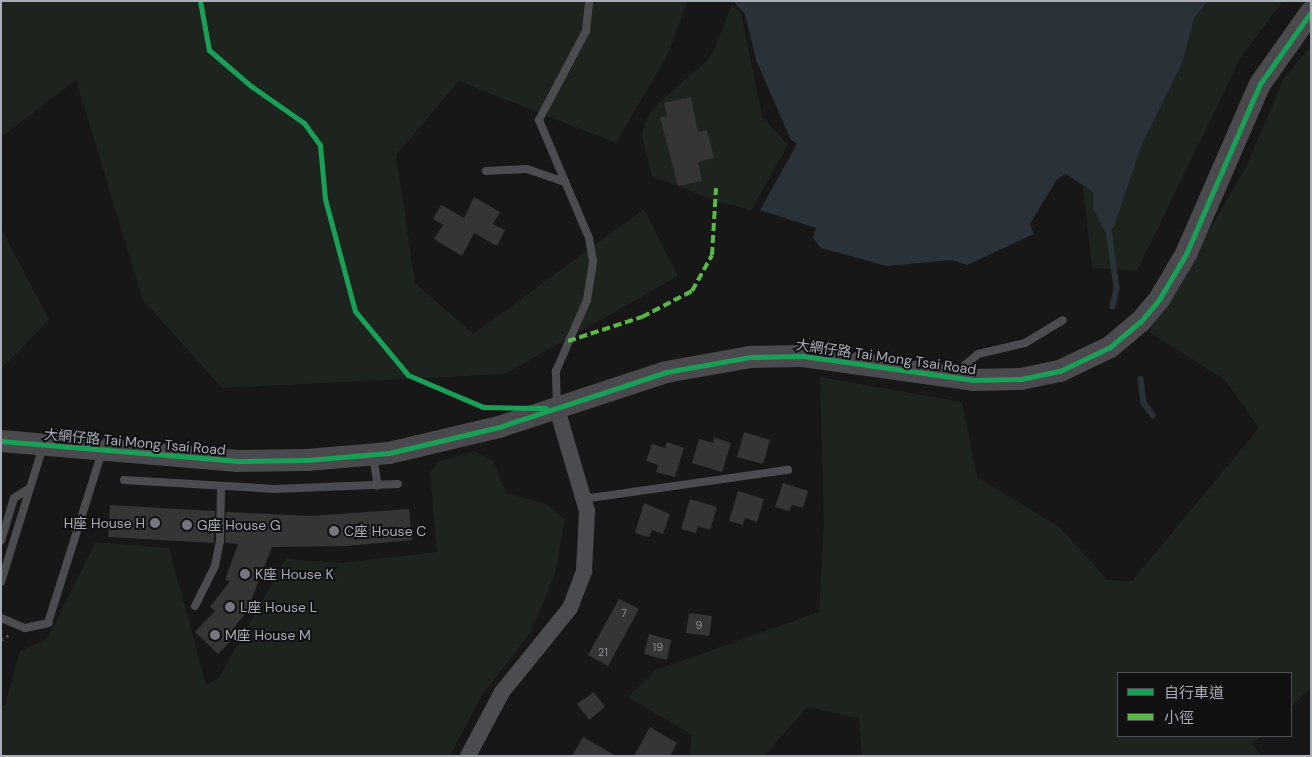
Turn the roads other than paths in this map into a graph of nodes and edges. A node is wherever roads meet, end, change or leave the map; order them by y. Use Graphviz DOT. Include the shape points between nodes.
graph roads {
  1 [pos="588,1"];
  2 [pos="1311,12"];
  3 [pos="486,171"];
  4 [pos="565,182"];
  5 [pos="1063,320"];
  6 [pos="958,379"];
  7 [pos="557,409"];
  8 [pos="1,441"];
  9 [pos="43,446"];
  10 [pos="102,452"];
  11 [pos="372,454"];
  12 [pos="788,470"];
  13 [pos="124,480"];
  14 [pos="398,484"];
  15 [pos="378,486"];
  16 [pos="30,488"];
  17 [pos="221,488"];
  18 [pos="583,499"];
  19 [pos="1,541"];
  20 [pos="1,582"];
  21 [pos="195,606"];
  22 [pos="1,618"];
  23 [pos="468,756"];
  1 -- 4 [label="lane" via="586,31 539,120"];
  2 -- 6 [label="street, 大網仔路 Tai Mong Tsai Road" via="1260,84 1186,254 1168,286 1140,321 1110,347 1060,371 1013,380"];
  3 -- 4 [label="lane" via="527,169"];
  4 -- 7 [label="lane" via="589,238 594,261 587,300 556,371"];
  5 -- 6 [label="lane" via="1019,346 978,354 964,364"];
  6 -- 7 [label="street, 大網仔路 Tai Mong Tsai Road" via="813,357 767,355 666,372"];
  7 -- 11 [label="street, 大網仔路 Tai Mong Tsai Road" via="499,427"];
  7 -- 18 [label="street"];
  8 -- 9 [label="street, 大網仔路 Tai Mong Tsai Road"];
  9 -- 10 [label="street, 大網仔路 Tai Mong Tsai Road"];
  9 -- 16 [label="lane"];
  10 -- 11 [label="street, 大網仔路 Tai Mong Tsai Road" via="238,461"];
  10 -- 22 [label="lane" via="48,623 25,628"];
  11 -- 15 [label="lane"];
  12 -- 18 [label="lane"];
  13 -- 17 [label="lane"];
  14 -- 15 [label="lane"];
  15 -- 17 [label="lane"];
  16 -- 19 [label="lane" via="14,498"];
  16 -- 20 [label="lane"];
  17 -- 21 [label="lane" via="220,541 215,566"];
  18 -- 23 [label="street" via="587,511 588,551 578,590 560,624 502,692"];
}
